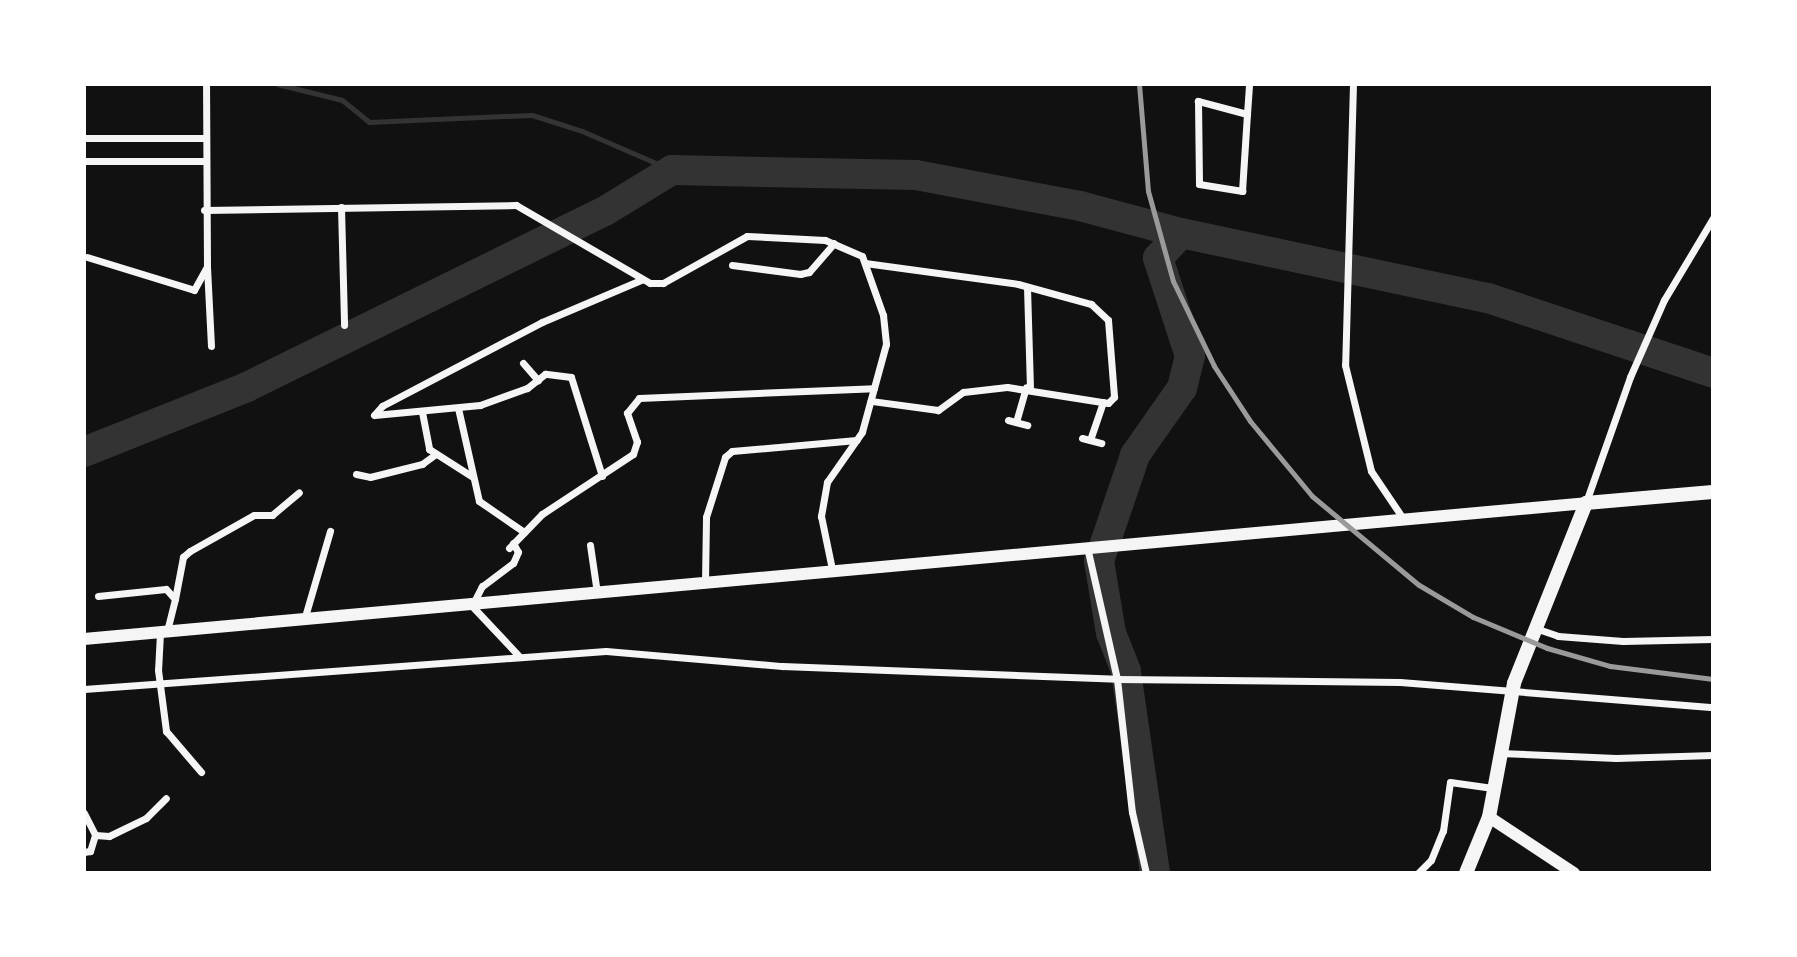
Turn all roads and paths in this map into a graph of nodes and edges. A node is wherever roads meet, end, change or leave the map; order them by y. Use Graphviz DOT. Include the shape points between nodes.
graph roads {
  1 [pos="206,84"];
  2 [pos="1249,84"];
  3 [pos="1353,84"];
  4 [pos="1247,114"];
  5 [pos="84,138"];
  6 [pos="205,138"];
  7 [pos="84,161"];
  8 [pos="205,161"];
  9 [pos="341,207"];
  10 [pos="204,210"];
  11 [pos="1713,218"];
  12 [pos="834,243"];
  13 [pos="87,257"];
  14 [pos="865,263"];
  15 [pos="732,265"];
  16 [pos="207,267"];
  17 [pos="639,279"];
  18 [pos="1027,287"];
  19 [pos="344,325"];
  20 [pos="211,346"];
  21 [pos="523,363"];
  22 [pos="538,380"];
  23 [pos="1028,387"];
  24 [pos="874,388"];
  25 [pos="870,401"];
  26 [pos="1103,402"];
  27 [pos="458,408"];
  28 [pos="422,412"];
  29 [pos="1027,425"];
  30 [pos="857,440"];
  31 [pos="1101,443"];
  32 [pos="436,454"];
  33 [pos="356,474"];
  34 [pos="602,476"];
  35 [pos="473,477"];
  36 [pos="299,492"];
  37 [pos="1713,492"];
  38 [pos="1586,503"];
  39 [pos="1404,520"];
  40 [pos="330,531"];
  41 [pos="524,532"];
  42 [pos="590,545"];
  43 [pos="1087,546"];
  44 [pos="832,569"];
  45 [pos="705,582"];
  46 [pos="597,594"];
  47 [pos="98,596"];
  48 [pos="175,599"];
  49 [pos="472,606"];
  50 [pos="304,620"];
  51 [pos="1534,628"];
  52 [pos="163,633"];
  53 [pos="84,639"];
  54 [pos="1713,639"];
  55 [pos="519,656"];
  56 [pos="1118,679"];
  57 [pos="159,684"];
  58 [pos="1514,686"];
  59 [pos="84,689"];
  60 [pos="1713,707"];
  61 [pos="1499,753"];
  62 [pos="1713,755"];
  63 [pos="201,772"];
  64 [pos="1493,788"];
  65 [pos="166,798"];
  66 [pos="84,813"];
  67 [pos="1489,817"];
  68 [pos="95,835"];
  69 [pos="84,852"];
  70 [pos="1146,873"];
  71 [pos="1418,873"];
  72 [pos="1466,873"];
  73 [pos="1574,873"];
  1 -- 6 [label="street"];
  2 -- 4 [label="street"];
  3 -- 39 [label="street" via="1345,365 1371,471"];
  4 -- 4 [label="street" via="1242,191 1199,184 1198,101"];
  5 -- 6 [label="street"];
  6 -- 8 [label="street"];
  7 -- 8 [label="street"];
  8 -- 10 [label="street"];
  9 -- 10 [label="street"];
  9 -- 17 [label="street" via="516,205"];
  9 -- 19 [label="street"];
  10 -- 16 [label="street"];
  11 -- 38 [label="street" via="1664,300 1630,377"];
  12 -- 14 [label="street" via="862,256"];
  12 -- 15 [label="street" via="809,272 800,274"];
  12 -- 17 [label="street" via="788,234 747,236 663,283"];
  13 -- 16 [label="street" via="194,290"];
  14 -- 18 [label="street"];
  14 -- 24 [label="street" via="883,315 886,344"];
  16 -- 20 [label="street"];
  17 -- 28 [label="street" via="542,322 382,406 374,415"];
  18 -- 23 [label="street"];
  18 -- 26 [label="street" via="1103,311 1108,320 1114,397"];
  21 -- 22 [label="street"];
  22 -- 27 [label="street" via="527,388"];
  22 -- 34 [label="street" via="545,374 571,377"];
  23 -- 25 [label="street" via="982,387 938,410"];
  23 -- 26 [label="street"];
  23 -- 29 [label="street" via="1012,421"];
  24 -- 25 [label="street"];
  24 -- 34 [label="street" via="639,398 628,413 637,442 633,454"];
  25 -- 30 [label="street"];
  26 -- 31 [label="street" via="1086,439"];
  27 -- 28 [label="street"];
  27 -- 35 [label="street"];
  28 -- 32 [label="street" via="429,450"];
  30 -- 44 [label="street" via="827,482 821,516"];
  30 -- 45 [label="street" via="732,451 725,457 706,517"];
  32 -- 33 [label="street" via="422,464 370,477"];
  32 -- 35 [label="street"];
  34 -- 41 [label="street" via="542,514"];
  35 -- 41 [label="street" via="479,500"];
  36 -- 48 [label="street" via="272,515 254,515 183,557"];
  37 -- 38 [label="main road"];
  38 -- 39 [label="street"];
  38 -- 51 [label="main road"];
  39 -- 43 [label="street"];
  40 -- 50 [label="street"];
  41 -- 49 [label="street" via="511,546 517,552 513,564 482,586"];
  42 -- 46 [label="street"];
  43 -- 44 [label="street"];
  43 -- 56 [label="street"];
  44 -- 45 [label="street"];
  45 -- 46 [label="street"];
  46 -- 49 [label="street"];
  47 -- 48 [label="street" via="166,589"];
  48 -- 52 [label="street"];
  49 -- 50 [label="street"];
  49 -- 55 [label="street"];
  50 -- 52 [label="street"];
  51 -- 54 [label="street" via="1558,636 1623,641"];
  51 -- 58 [label="main road"];
  52 -- 53 [label="street"];
  52 -- 57 [label="street"];
  55 -- 56 [label="street" via="606,651 782,666"];
  55 -- 57 [label="street"];
  56 -- 58 [label="street"];
  56 -- 70 [label="street" via="1132,813"];
  57 -- 59 [label="street"];
  57 -- 63 [label="street" via="166,731"];
  58 -- 60 [label="street"];
  58 -- 61 [label="main road"];
  61 -- 62 [label="street" via="1616,758"];
  61 -- 64 [label="main road"];
  64 -- 67 [label="main road"];
  64 -- 71 [label="street" via="1450,782 1443,831 1431,860"];
  65 -- 68 [label="street" via="145,818 110,836"];
  66 -- 68 [label="street"];
  67 -- 72 [label="main road"];
  67 -- 73 [label="street"];
  68 -- 69 [label="street" via="90,851"];
}
